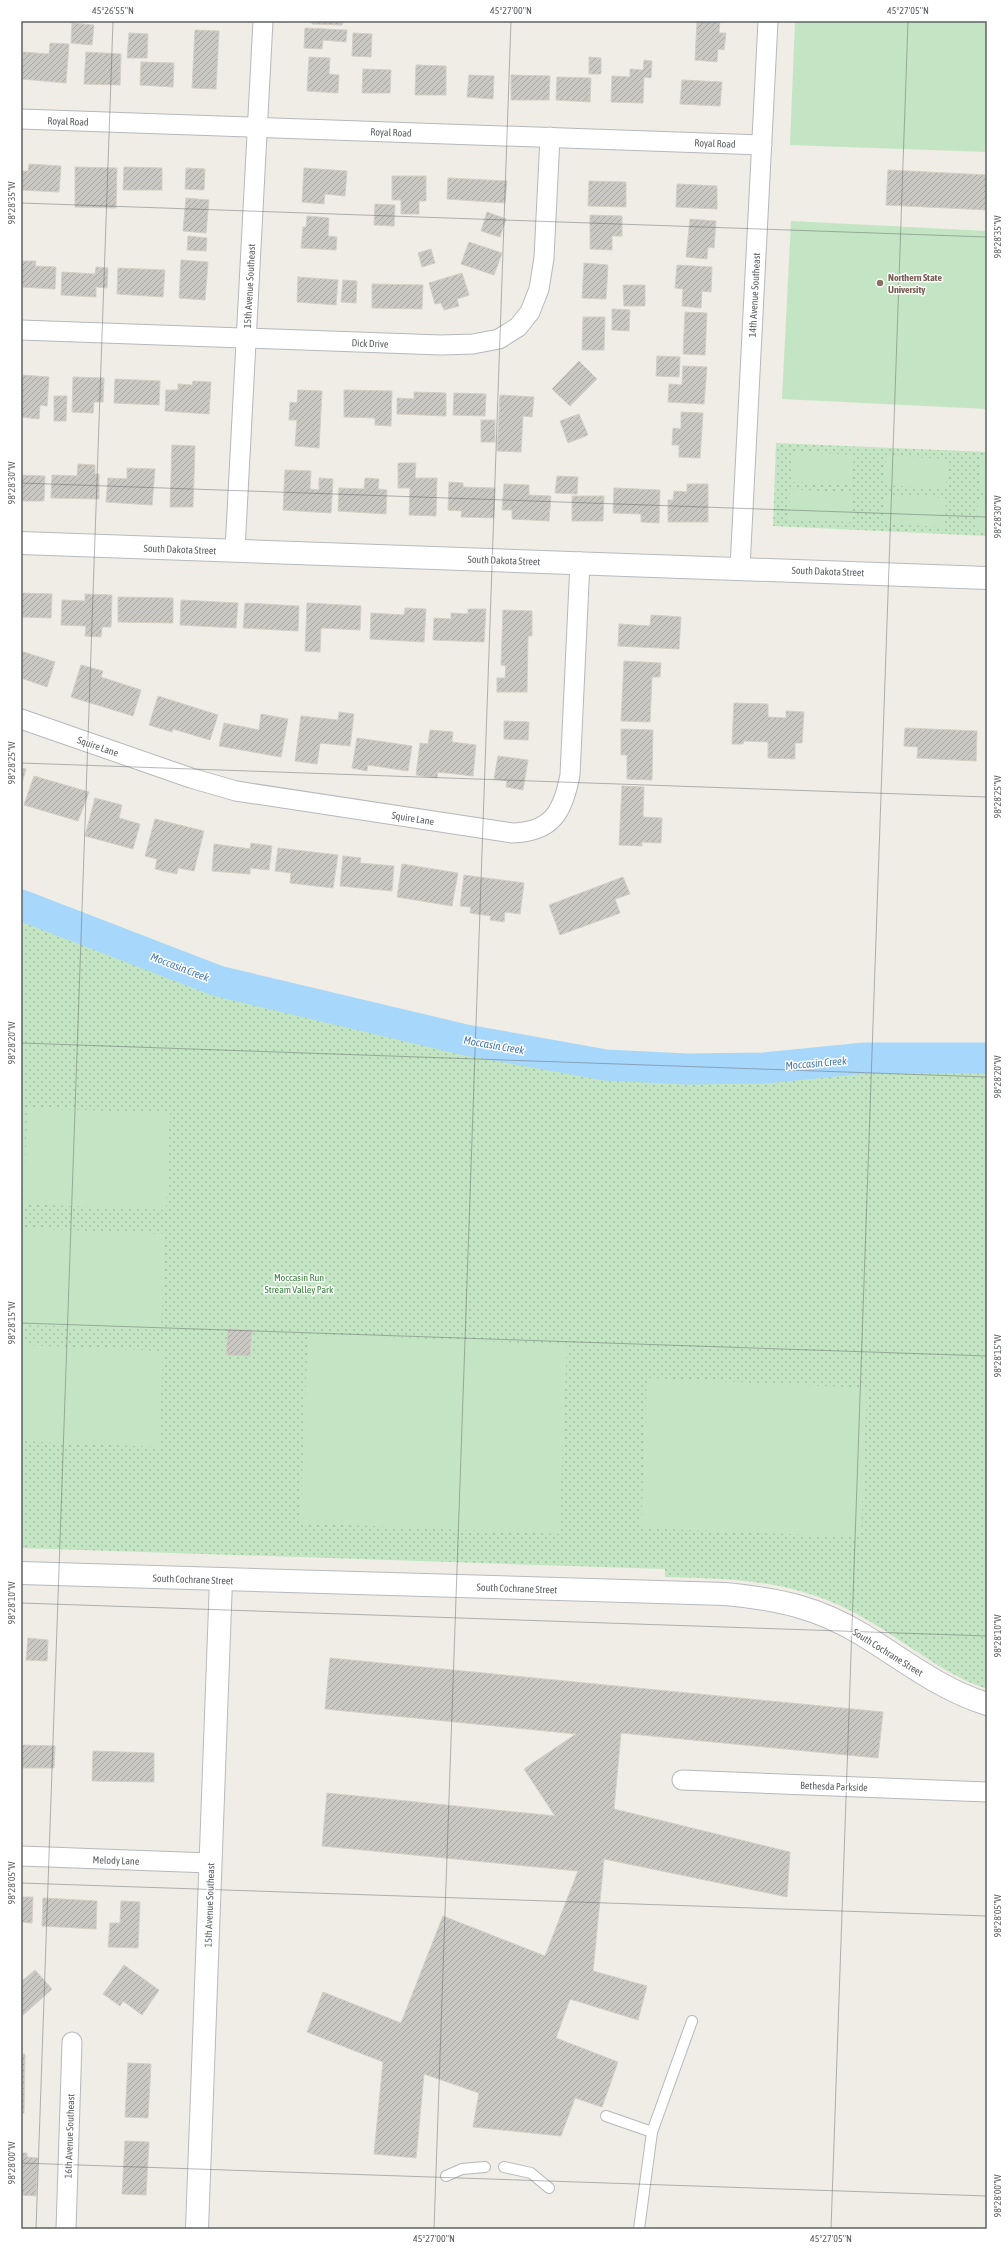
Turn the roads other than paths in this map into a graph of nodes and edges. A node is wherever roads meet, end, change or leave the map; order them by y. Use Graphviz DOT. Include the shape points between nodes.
graph roads {
  1 [pos="263,21"];
  2 [pos="768,21"];
  3 [pos="21,119"];
  4 [pos="257,127"];
  5 [pos="550,137"];
  6 [pos="762,145"];
  7 [pos="21,330"];
  8 [pos="246,338"];
  9 [pos="21,543"];
  10 [pos="235,550"];
  11 [pos="580,562"];
  12 [pos="740,568"];
  13 [pos="987,578"];
  14 [pos="21,719"];
  15 [pos="21,1573"];
  16 [pos="221,1580"];
  17 [pos="987,1704"];
  18 [pos="682,1780"];
  19 [pos="987,1792"];
  20 [pos="21,1856"];
  21 [pos="210,1863"];
  22 [pos="692,2021"];
  23 [pos="72,2042"];
  24 [pos="606,2116"];
  25 [pos="652,2132"];
  26 [pos="485,2167"];
  27 [pos="504,2167"];
  28 [pos="446,2176"];
  29 [pos="549,2188"];
  30 [pos="66,2229"];
  31 [pos="196,2229"];
  32 [pos="639,2229"];
  1 -- 4 [label="street, 15th Avenue Southeast"];
  2 -- 6 [label="street, 14th Avenue Southeast"];
  3 -- 4 [label="street, Royal Road"];
  4 -- 5 [label="street, Royal Road"];
  4 -- 8 [label="street, 15th Avenue Southeast"];
  5 -- 6 [label="street, Royal Road"];
  5 -- 8 [label="street, Dick Drive" via="544,258 539,289 530,312 518,327 499,339 473,344"];
  6 -- 12 [label="street, 14th Avenue Southeast"];
  7 -- 8 [label="street, Dick Drive"];
  8 -- 10 [label="street, 15th Avenue Southeast"];
  9 -- 10 [label="street, South Dakota Street"];
  10 -- 11 [label="street, South Dakota Street"];
  11 -- 12 [label="street, South Dakota Street"];
  11 -- 14 [label="street, Squire Lane" via="570,775 560,808 552,820 539,829 512,833 236,791"];
  12 -- 13 [label="street, South Dakota Street"];
  15 -- 16 [label="street, South Cochrane Street"];
  16 -- 17 [label="street, South Cochrane Street" via="725,1594 771,1598 808,1608 848,1628 953,1692"];
  16 -- 21 [label="street, 15th Avenue Southeast"];
  18 -- 19 [label="street, Bethesda Parkside"];
  20 -- 21 [label="street, Melody Lane"];
  21 -- 31 [label="street, 15th Avenue Southeast"];
  22 -- 25 [label="lane"];
  23 -- 30 [label="street, 16th Avenue Southeast"];
  24 -- 25 [label="lane"];
  25 -- 32 [label="lane"];
  26 -- 28 [label="lane" via="462,2169"];
  27 -- 29 [label="lane" via="531,2173"];
}
